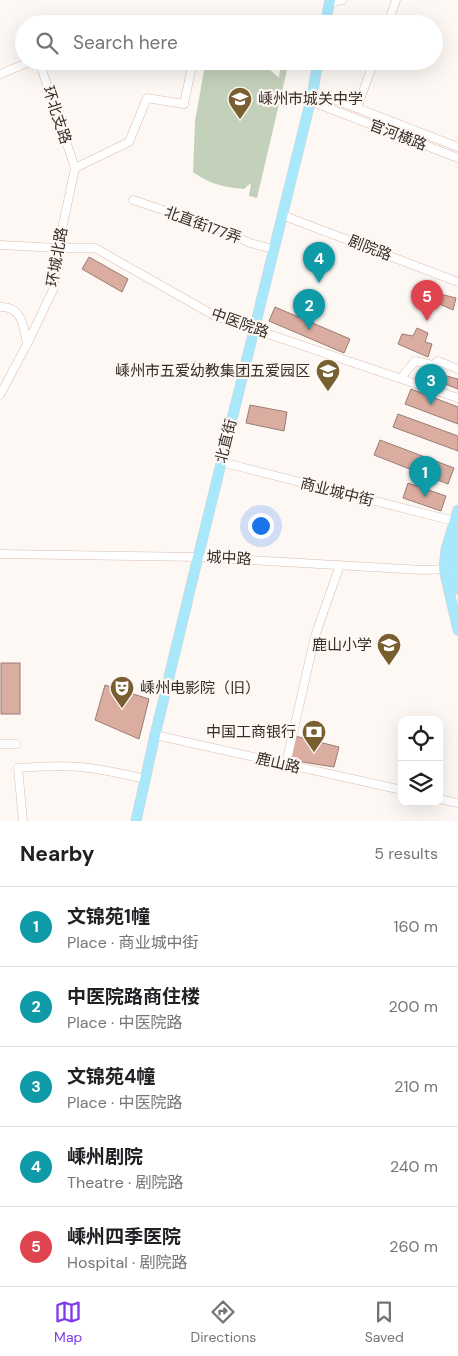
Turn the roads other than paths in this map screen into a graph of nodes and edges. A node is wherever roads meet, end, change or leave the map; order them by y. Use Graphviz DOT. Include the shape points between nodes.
graph roads {
  1 [pos="342,0"];
  2 [pos="396,0"];
  3 [pos="330,2"];
  4 [pos="327,15"];
  5 [pos="391,15"];
  6 [pos="15,68"];
  7 [pos="42,70"];
  8 [pos="191,70"];
  9 [pos="316,70"];
  10 [pos="371,70"];
  11 [pos="0,74"];
  12 [pos="312,96"];
  13 [pos="357,108"];
  14 [pos="458,147"];
  15 [pos="458,158"];
  16 [pos="75,168"];
  17 [pos="133,200"];
  18 [pos="282,215"];
  19 [pos="0,245"];
  20 [pos="58,248"];
  21 [pos="273,250"];
  22 [pos="458,282"];
  23 [pos="0,307"];
  24 [pos="253,329"];
  25 [pos="27,344"];
  26 [pos="458,369"];
  27 [pos="400,378"];
  28 [pos="0,395"];
  29 [pos="458,398"];
  30 [pos="221,462"];
  31 [pos="458,510"];
  32 [pos="454,522"];
  33 [pos="458,532"];
  34 [pos="0,554"];
  35 [pos="198,557"];
  36 [pos="340,565"];
  37 [pos="452,568"];
  38 [pos="458,589"];
  39 [pos="458,630"];
  40 [pos="155,736"];
  41 [pos="0,744"];
  42 [pos="16,744"];
  43 [pos="286,764"];
  44 [pos="145,779"];
  45 [pos="398,789"];
  46 [pos="443,800"];
  47 [pos="458,803"];
  48 [pos="23,821"];
  49 [pos="136,821"];
  1 -- 3 [label="street"];
  2 -- 5 [label="street"];
  3 -- 4 [label="main road"];
  6 -- 11 [label="street"];
  7 -- 16 [label="street, 环北支路"];
  8 -- 16 [label="street" via="184,104 147,98 129,142"];
  9 -- 12 [label="main road, 北直街"];
  10 -- 13 [label="street"];
  12 -- 13 [label="street, 官河横路"];
  12 -- 15 [label="street, 官河横路"];
  12 -- 18 [label="main road, 北直街"];
  13 -- 14 [label="street, 官河横路"];
  16 -- 20 [label="street, 环城北路"];
  17 -- 21 [label="street, 北直街177弄"];
  18 -- 21 [label="main road, 北直街"];
  18 -- 22 [label="street, 剧院路"];
  19 -- 20 [label="street, 中医院路"];
  20 -- 24 [label="street, 中医院路" via="95,248 215,316"];
  20 -- 25 [label="street, 环城北路" via="53,290"];
  21 -- 24 [label="main road, 北直街"];
  23 -- 25 [label="street" via="17,312 24,324"];
  24 -- 27 [label="street, 中医院路"];
  24 -- 30 [label="main road, 北直街"];
  25 -- 28 [label="street, 环城北路"];
  26 -- 27 [label="street" via="438,361 433,365 415,361"];
  27 -- 29 [label="street, 中医院路"];
  30 -- 32 [label="street, 商业城中街"];
  30 -- 35 [label="main road, 北直街"];
  31 -- 32 [label="main road"];
  32 -- 37 [label="main road" via="446,549"];
  33 -- 37 [label="main road"];
  34 -- 35 [label="street, 城中路"];
  35 -- 36 [label="street, 城中路"];
  35 -- 40 [label="main road, 北直街"];
  36 -- 37 [label="street, 城中路" via="422,570"];
  36 -- 43 [label="street" via="315,636"];
  37 -- 38 [label="main road"];
  37 -- 39 [label="main road"];
  40 -- 43 [label="street, 鹿山路"];
  40 -- 44 [label="main road, 北直街"];
  41 -- 42 [label="street"];
  43 -- 45 [label="street, 鹿山路"];
  44 -- 48 [label="street" via="79,767 18,768"];
  44 -- 49 [label="main road, 北直街"];
  46 -- 47 [label="street"];
}
